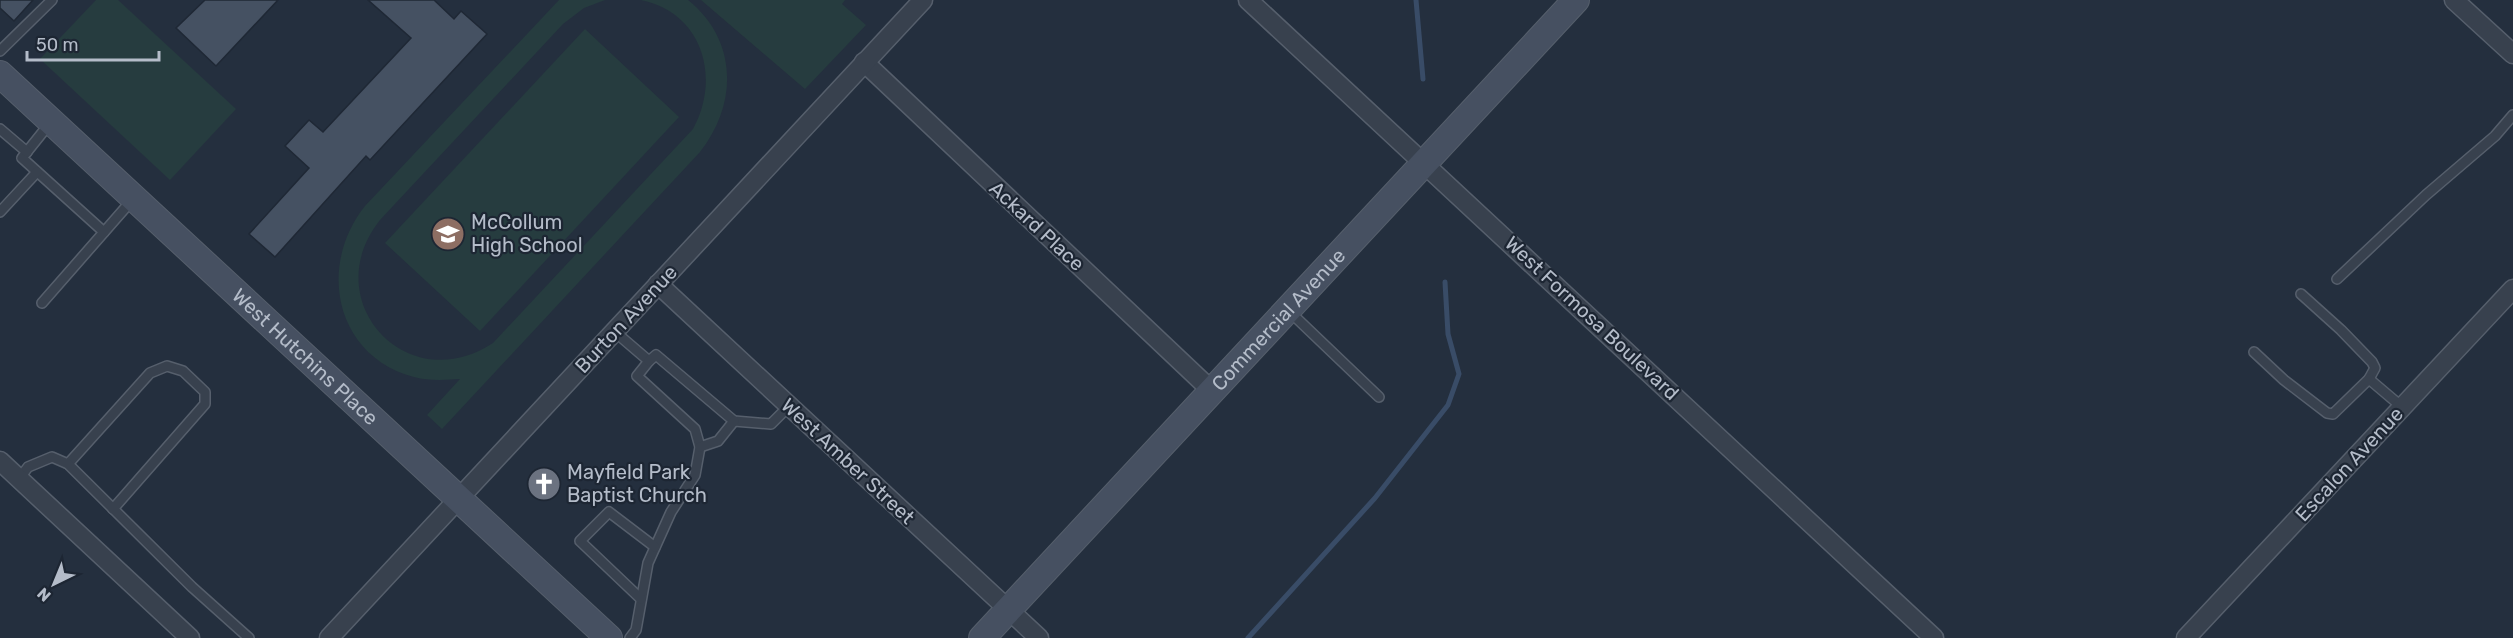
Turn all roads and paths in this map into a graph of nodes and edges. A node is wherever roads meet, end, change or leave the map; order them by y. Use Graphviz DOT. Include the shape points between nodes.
graph roads {
  1 [pos="52,0"];
  2 [pos="923,0"];
  3 [pos="1248,0"];
  4 [pos="1576,0"];
  5 [pos="2454,0"];
  6 [pos="0,51"];
  7 [pos="2513,54"];
  8 [pos="864,62"];
  9 [pos="0,74"];
  10 [pos="2513,115"];
  11 [pos="52,121"];
  12 [pos="0,129"];
  13 [pos="27,152"];
  14 [pos="1426,164"];
  15 [pos="37,172"];
  16 [pos="134,198"];
  17 [pos="0,212"];
  18 [pos="104,232"];
  19 [pos="2337,279"];
  20 [pos="658,284"];
  21 [pos="2513,289"];
  22 [pos="2301,294"];
  23 [pos="42,303"];
  24 [pos="1287,310"];
  25 [pos="614,331"];
  26 [pos="2254,352"];
  27 [pos="649,360"];
  28 [pos="2369,379"];
  29 [pos="1211,390"];
  30 [pos="1379,397"];
  31 [pos="789,406"];
  32 [pos="2402,407"];
  33 [pos="734,421"];
  34 [pos="700,447"];
  35 [pos="0,461"];
  36 [pos="68,464"];
  37 [pos="19,479"];
  38 [pos="459,498"];
  39 [pos="113,509"];
  40 [pos="655,547"];
  41 [pos="641,599"];
  42 [pos="1008,609"];
  43 [pos="1927,636"];
  44 [pos="190,638"];
  45 [pos="249,638"];
  46 [pos="329,638"];
  47 [pos="609,638"];
  48 [pos="630,638"];
  49 [pos="982,638"];
  50 [pos="1039,638"];
  51 [pos="2186,638"];
  1 -- 6 [label="lane"];
  2 -- 8 [label="street, Burton Avenue"];
  3 -- 14 [label="street, West Formosa Boulevard"];
  4 -- 14 [label="street, Commercial Avenue"];
  5 -- 7 [label="street"];
  8 -- 20 [label="street, Burton Avenue"];
  8 -- 29 [label="street, Ackard Place"];
  9 -- 11 [label="street, West Hutchins Place"];
  10 -- 19 [label="lane" via="2495,136"];
  11 -- 13 [label="lane"];
  11 -- 16 [label="street, West Hutchins Place"];
  12 -- 13 [label="lane"];
  13 -- 15 [label="lane" via="21,158"];
  14 -- 24 [label="street, Commercial Avenue"];
  14 -- 43 [label="street, West Formosa Boulevard"];
  15 -- 17 [label="lane"];
  15 -- 18 [label="lane"];
  16 -- 18 [label="lane"];
  16 -- 38 [label="street, West Hutchins Place"];
  18 -- 23 [label="lane"];
  20 -- 25 [label="street, Burton Avenue"];
  20 -- 31 [label="street, West Amber Street"];
  21 -- 32 [label="street, Escalon Avenue"];
  22 -- 28 [label="lane" via="2372,362 2375,368"];
  24 -- 29 [label="street, Commercial Avenue"];
  24 -- 30 [label="lane"];
  25 -- 27 [label="lane"];
  25 -- 38 [label="street, Burton Avenue"];
  26 -- 28 [label="lane" via="2327,413 2334,414"];
  27 -- 33 [label="lane" via="656,355"];
  27 -- 34 [label="lane" via="637,376 695,429"];
  28 -- 32 [label="lane"];
  29 -- 42 [label="street, Commercial Avenue"];
  31 -- 33 [label="lane" via="771,424"];
  31 -- 42 [label="street, West Amber Street"];
  32 -- 51 [label="street, Escalon Avenue"];
  33 -- 34 [label="lane" via="718,441"];
  34 -- 40 [label="lane" via="695,475 671,512"];
  35 -- 37 [label="street"];
  36 -- 37 [label="lane" via="51,457 28,467"];
  36 -- 39 [label="lane"];
  36 -- 39 [label="lane" via="150,373 167,366 183,371 205,392 205,405"];
  37 -- 44 [label="street"];
  38 -- 46 [label="street, Burton Avenue"];
  38 -- 47 [label="street, West Hutchins Place"];
  39 -- 45 [label="lane"];
  40 -- 41 [label="lane"];
  40 -- 41 [label="lane" via="609,512 580,541"];
  41 -- 48 [label="lane" via="636,630"];
  42 -- 49 [label="street, Commercial Avenue"];
  42 -- 50 [label="street, West Amber Street"];
}
